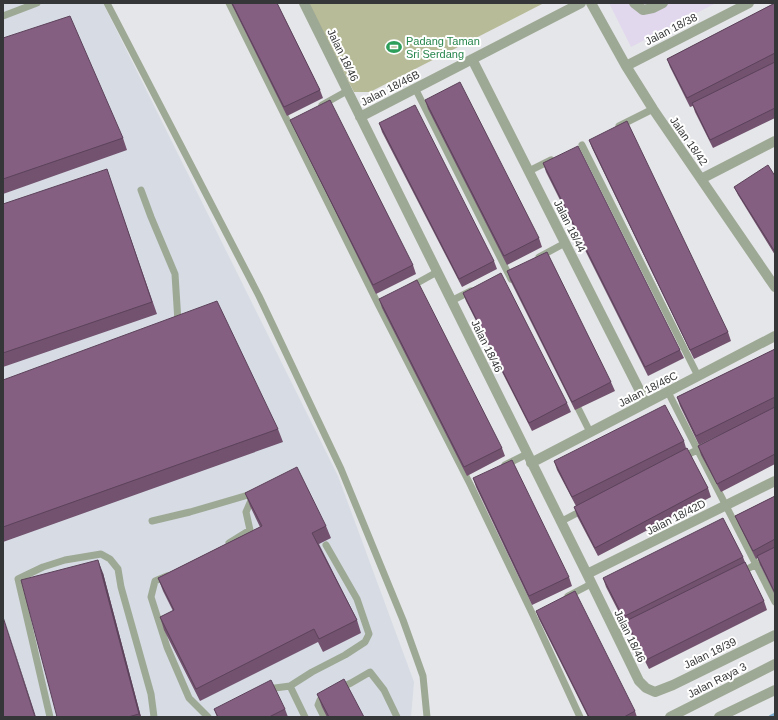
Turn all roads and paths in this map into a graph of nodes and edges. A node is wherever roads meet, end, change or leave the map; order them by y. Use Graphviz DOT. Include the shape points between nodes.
graph roads {
  1 [pos="37,3"];
  2 [pos="106,3"];
  3 [pos="229,3"];
  4 [pos="304,3"];
  5 [pos="581,3"];
  6 [pos="591,3"];
  7 [pos="634,3"];
  8 [pos="663,3"];
  9 [pos="749,3"];
  10 [pos="3,16"];
  11 [pos="472,59"];
  12 [pos="626,66"];
  13 [pos="415,88"];
  14 [pos="348,91"];
  15 [pos="315,109"];
  16 [pos="653,109"];
  17 [pos="360,116"];
  18 [pos="610,130"];
  19 [pos="589,141"];
  20 [pos="775,141"];
  21 [pos="555,158"];
  22 [pos="529,171"];
  23 [pos="702,179"];
  24 [pos="141,190"];
  25 [pos="565,243"];
  26 [pos="533,259"];
  27 [pos="511,271"];
  28 [pos="437,272"];
  29 [pos="500,276"];
  30 [pos="514,286"];
  31 [pos="479,287"];
  32 [pos="775,287"];
  33 [pos="404,290"];
  34 [pos="451,301"];
  35 [pos="170,325"];
  36 [pos="775,336"];
  37 [pos="698,376"];
  38 [pos="569,390"];
  39 [pos="668,392"];
  40 [pos="646,403"];
  41 [pos="590,432"];
  42 [pos="711,442"];
  43 [pos="697,450"];
  44 [pos="529,458"];
  45 [pos="677,460"];
  46 [pos="501,467"];
  47 [pos="775,481"];
  48 [pos="726,505"];
  49 [pos="588,507"];
  50 [pos="152,521"];
  51 [pos="560,522"];
  52 [pos="326,544"];
  53 [pos="223,547"];
  54 [pos="775,554"];
  55 [pos="756,565"];
  56 [pos="176,572"];
  57 [pos="587,574"];
  58 [pos="735,575"];
  59 [pos="591,584"];
  60 [pos="559,601"];
  61 [pos="775,602"];
  62 [pos="644,620"];
  63 [pos="616,634"];
  64 [pos="775,635"];
  65 [pos="775,664"];
  66 [pos="290,686"];
  67 [pos="775,690"];
  68 [pos="655,692"];
  69 [pos="261,694"];
  70 [pos="212,716"];
  71 [pos="50,717"];
  72 [pos="154,717"];
  73 [pos="305,717"];
  74 [pos="324,717"];
  75 [pos="397,717"];
  76 [pos="427,717"];
  77 [pos="580,717"];
  78 [pos="670,717"];
  79 [pos="719,717"];
  1 -- 10 [label="lane"];
  2 -- 76 [label="lane" via="259,296 341,469 403,620 423,676"];
  3 -- 77 [label="lane" via="292,122 473,482 536,613"];
  4 -- 14 [label="street, Jalan 18/46"];
  5 -- 11 [label="street, Jalan 18/46B"];
  6 -- 12 [label="street, Jalan 18/42"];
  7 -- 8 [label="street" via="643,10"];
  9 -- 12 [label="street, Jalan 18/38"];
  11 -- 13 [label="street, Jalan 18/46B"];
  11 -- 22 [label="street, Jalan 18/44"];
  12 -- 16 [label="street, Jalan 18/42"];
  13 -- 17 [label="street, Jalan 18/46B"];
  13 -- 27 [label="lane"];
  14 -- 15 [label="lane"];
  14 -- 17 [label="street, Jalan 18/46"];
  16 -- 18 [label="lane"];
  16 -- 23 [label="street, Jalan 18/42"];
  17 -- 28 [label="street, Jalan 18/46"];
  19 -- 37 [label="lane" via="578,146"];
  20 -- 23 [label="street"];
  21 -- 22 [label="lane"];
  22 -- 25 [label="street, Jalan 18/44"];
  23 -- 32 [label="street, Jalan 18/42"];
  24 -- 35 [label="lane" via="175,274 178,322"];
  25 -- 26 [label="lane"];
  25 -- 40 [label="street, Jalan 18/44"];
  27 -- 29 [label="lane"];
  27 -- 30 [label="lane"];
  28 -- 33 [label="lane"];
  28 -- 34 [label="street, Jalan 18/46"];
  31 -- 34 [label="lane"];
  34 -- 44 [label="street, Jalan 18/46"];
  36 -- 37 [label="street, Jalan 18/46C"];
  37 -- 39 [label="street, Jalan 18/46C"];
  38 -- 41 [label="lane"];
  39 -- 40 [label="street, Jalan 18/46C"];
  39 -- 43 [label="lane"];
  40 -- 41 [label="street, Jalan 18/46C"];
  41 -- 44 [label="street, Jalan 18/46C"];
  42 -- 43 [label="lane"];
  43 -- 45 [label="lane"];
  43 -- 48 [label="lane"];
  44 -- 46 [label="lane"];
  44 -- 51 [label="street, Jalan 18/46"];
  47 -- 48 [label="street, Jalan 18/42D"];
  48 -- 55 [label="lane"];
  48 -- 57 [label="street, Jalan 18/42D"];
  49 -- 51 [label="lane"];
  50 -- 53 [label="lane" via="258,491 246,512 250,530"];
  51 -- 57 [label="street, Jalan 18/46"];
  52 -- 66 [label="lane" via="357,598 369,634 365,642"];
  54 -- 55 [label="lane"];
  55 -- 58 [label="lane"];
  55 -- 61 [label="lane"];
  56 -- 70 [label="lane" via="156,581 151,597 167,647 189,698"];
  57 -- 59 [label="street, Jalan 18/46"];
  59 -- 60 [label="lane"];
  59 -- 63 [label="street, Jalan 18/46"];
  62 -- 63 [label="lane"];
  63 -- 68 [label="street, Jalan 18/46" via="639,681"];
  64 -- 68 [label="street, Jalan 18/39"];
  65 -- 78 [label="street, Jalan Raya 3"];
  66 -- 69 [label="lane" via="275,688"];
  66 -- 73 [label="lane"];
  67 -- 79 [label="street"];
  71 -- 72 [label="lane" via="18,579 65,560 101,554 110,559 118,569"];
  74 -- 75 [label="lane" via="318,705 320,700 330,692 370,672 384,690"];
}
